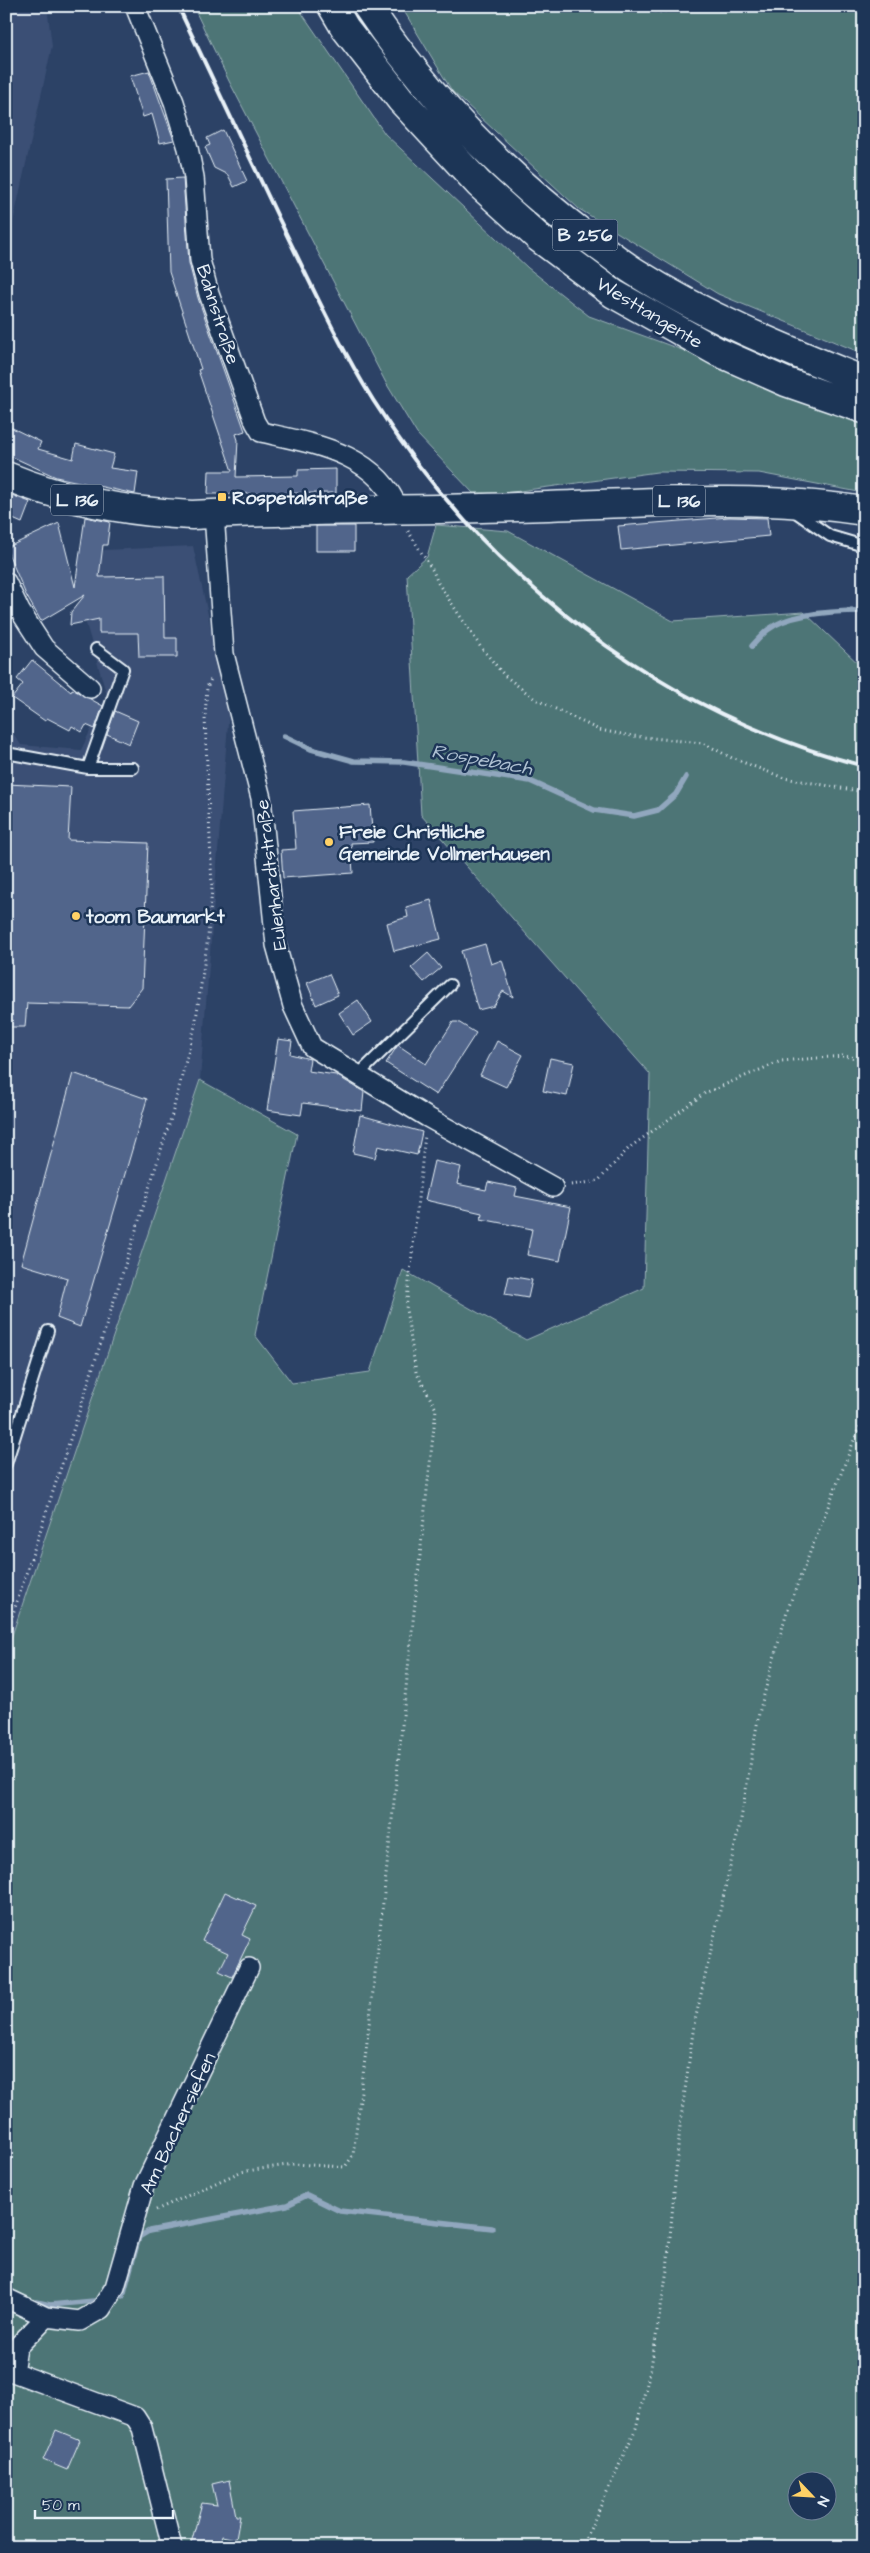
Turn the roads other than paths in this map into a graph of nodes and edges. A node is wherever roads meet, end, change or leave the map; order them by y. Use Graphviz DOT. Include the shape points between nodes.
graph roads {
  1 [pos="135,6"];
  2 [pos="332,6"];
  3 [pos="368,6"];
  4 [pos="864,381"];
  5 [pos="864,409"];
  6 [pos="6,476"];
  7 [pos="781,502"];
  8 [pos="398,510"];
  9 [pos="864,511"];
  10 [pos="214,514"];
  11 [pos="864,546"];
  12 [pos="6,582"];
  13 [pos="96,649"];
  14 [pos="90,688"];
  15 [pos="6,753"];
  16 [pos="88,768"];
  17 [pos="133,768"];
  18 [pos="450,985"];
  19 [pos="358,1076"];
  20 [pos="553,1187"];
  21 [pos="48,1331"];
  22 [pos="6,1464"];
  23 [pos="249,1968"];
  24 [pos="6,2298"];
  25 [pos="46,2317"];
  26 [pos="172,2547"];
  1 -- 8 [label="street, Bahnstraße" via="174,102 188,148 194,177 200,260 255,422 261,432 336,452 366,465 392,495"];
  2 -- 5 [label="main road, Westtangente / B 256" via="345,28 401,100 479,184 539,238 614,294 716,351 786,382"];
  3 -- 4 [label="main road, Westtangente / B 256" via="431,91 491,154 558,215 634,272 691,305 752,336"];
  6 -- 10 [label="main road, L 136" via="73,499 118,508 151,513"];
  7 -- 8 [label="main road, L 136" via="715,500"];
  7 -- 9 [label="main road, L 136"];
  7 -- 11 [label="lane" via="830,536"];
  8 -- 10 [label="main road, L 136"];
  10 -- 19 [label="street, Eulenhardtstraße" via="224,654 262,798 276,945 294,1006 312,1047"];
  12 -- 14 [label="street" via="44,648"];
  13 -- 16 [label="lane" via="122,669"];
  15 -- 16 [label="lane"];
  16 -- 17 [label="lane"];
  18 -- 19 [label="lane"];
  19 -- 20 [label="street, Eulenhardtstraße"];
  21 -- 22 [label="lane"];
  23 -- 25 [label="street, Am Bachersiefen" via="144,2186 115,2286 101,2309 80,2321"];
  24 -- 25 [label="street, Am Bachersiefen"];
  25 -- 26 [label="street" via="16,2347 13,2372 135,2417 142,2428"];
}
